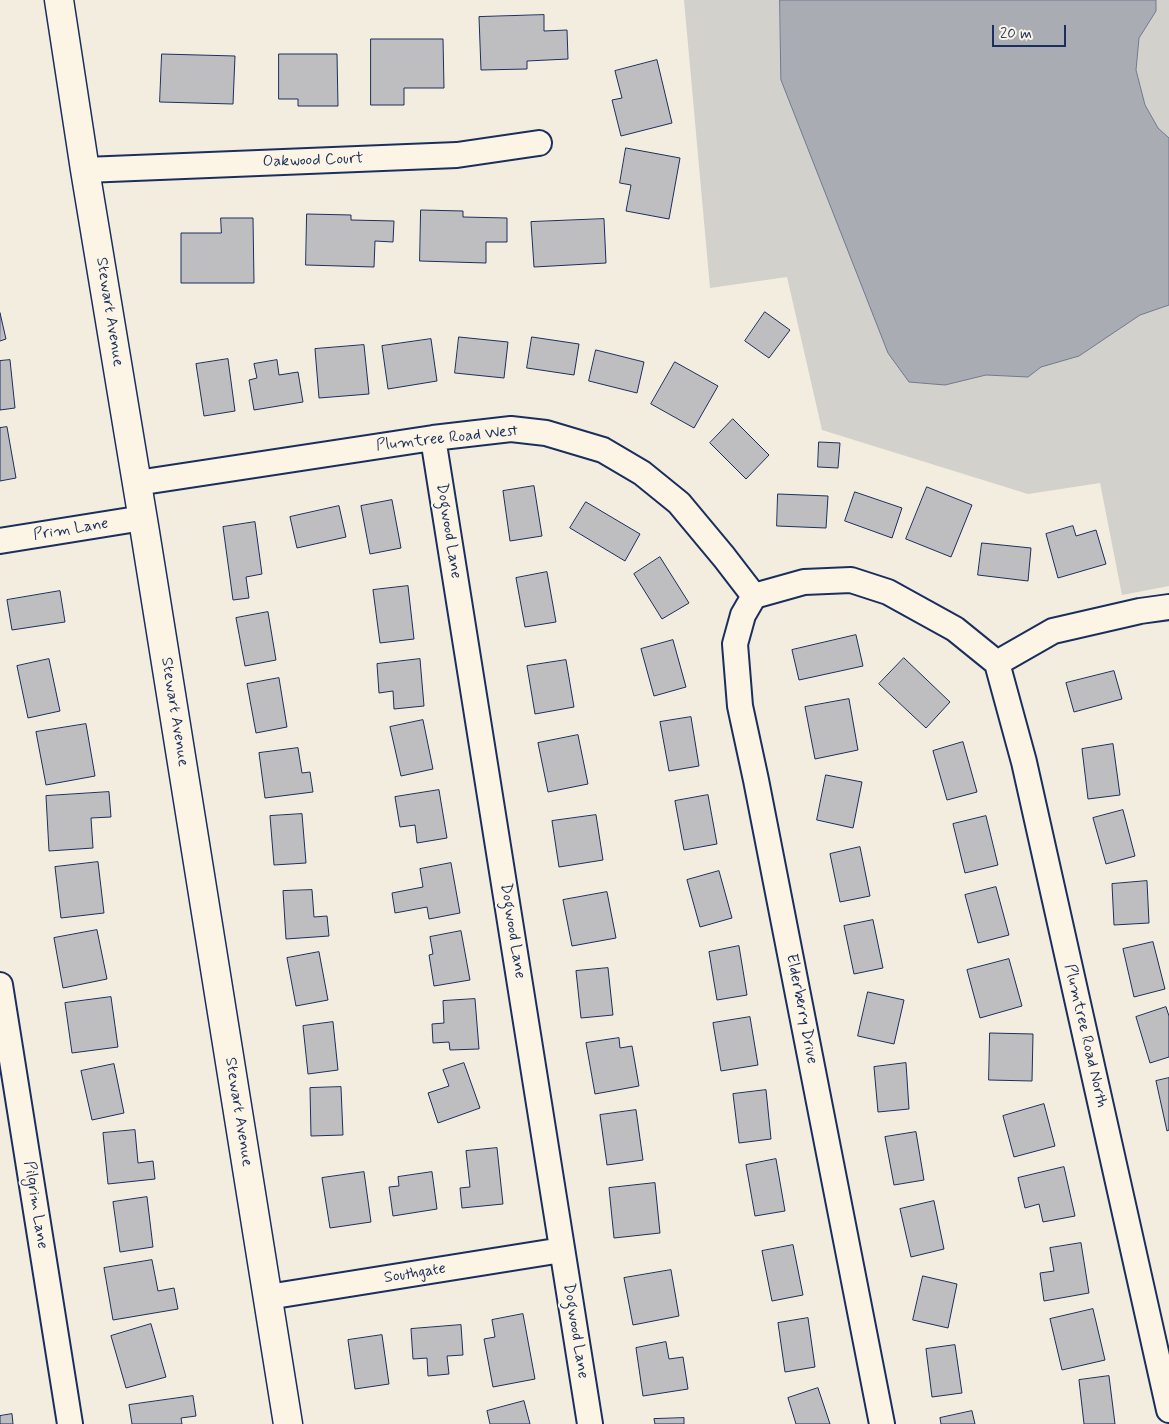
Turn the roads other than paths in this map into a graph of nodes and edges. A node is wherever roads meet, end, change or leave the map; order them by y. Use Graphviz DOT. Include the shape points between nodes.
graph roads {
  1 [pos="59,0"];
  2 [pos="540,143"];
  3 [pos="85,170"];
  4 [pos="433,438"];
  5 [pos="137,484"];
  6 [pos="143,518"];
  7 [pos="0,541"];
  8 [pos="754,596"];
  9 [pos="1169,607"];
  10 [pos="997,663"];
  11 [pos="0,986"];
  12 [pos="6,1066"];
  13 [pos="562,1250"];
  14 [pos="268,1298"];
  15 [pos="1169,1410"];
  16 [pos="70,1424"];
  17 [pos="288,1424"];
  18 [pos="590,1424"];
  19 [pos="882,1424"];
  1 -- 3 [label="street, Stewart Avenue"];
  2 -- 3 [label="street, Oakwood Court" via="457,155"];
  3 -- 5 [label="street, Stewart Avenue"];
  4 -- 5 [label="street, Plumtree Road West"];
  4 -- 8 [label="street, Plumtree Road West" via="511,428 546,433 603,450 642,473 678,503"];
  4 -- 13 [label="street, Dogwood Lane"];
  5 -- 6 [label="street, Stewart Avenue"];
  6 -- 7 [label="street, Prim Lane"];
  6 -- 14 [label="street, Stewart Avenue"];
  8 -- 10 [label="street" via="804,582 851,580 888,592 955,629"];
  8 -- 19 [label="street, Elderberry Drive" via="743,615 736,644 740,706"];
  9 -- 10 [label="street" via="1052,631"];
  10 -- 15 [label="street, Plumtree Road North" via="1024,762"];
  11 -- 12 [label="street, Pilgrim Lane"];
  12 -- 16 [label="street, Pilgrim Lane"];
  13 -- 14 [label="street, Southgate"];
  13 -- 18 [label="street, Dogwood Lane"];
  14 -- 17 [label="street, Stewart Avenue"];
}
